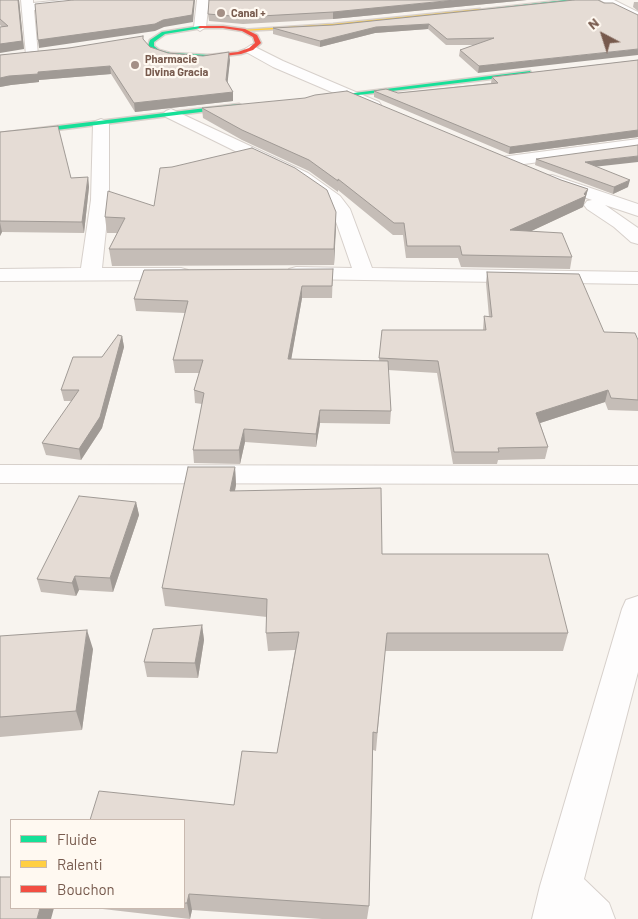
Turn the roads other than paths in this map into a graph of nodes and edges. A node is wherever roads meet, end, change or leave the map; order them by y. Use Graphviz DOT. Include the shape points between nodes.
graph roads {
  1 [pos="94,0"];
  2 [pos="203,0"];
  3 [pos="579,0"];
  4 [pos="606,0"];
  5 [pos="28,3"];
  6 [pos="638,17"];
  7 [pos="333,25"];
  8 [pos="200,26"];
  9 [pos="243,30"];
  10 [pos="158,36"];
  11 [pos="139,39"];
  12 [pos="254,46"];
  13 [pos="142,52"];
  14 [pos="33,54"];
  15 [pos="169,55"];
  16 [pos="222,56"];
  17 [pos="278,64"];
  18 [pos="540,72"];
  19 [pos="348,95"];
  20 [pos="309,99"];
  21 [pos="250,105"];
  22 [pos="384,109"];
  23 [pos="171,114"];
  24 [pos="101,124"];
  25 [pos="0,135"];
  26 [pos="638,144"];
  27 [pos="491,153"];
  28 [pos="509,161"];
  29 [pos="566,186"];
  30 [pos="638,210"];
  31 [pos="638,238"];
  32 [pos="276,273"];
  33 [pos="364,273"];
  34 [pos="91,274"];
  35 [pos="198,274"];
  36 [pos="0,275"];
  37 [pos="638,278"];
  38 [pos="0,474"];
  39 [pos="638,475"];
  40 [pos="638,609"];
  41 [pos="558,902"];
  42 [pos="593,919"];
  1 -- 5 [label="street"];
  2 -- 8 [label="street"];
  3 -- 7 [label="street"];
  4 -- 6 [label="street"];
  5 -- 14 [label="street"];
  7 -- 9 [label="street"];
  7 -- 12 [label="street"];
  8 -- 9 [label="street"];
  8 -- 10 [label="street" via="172,30"];
  9 -- 12 [label="street" via="255,36"];
  10 -- 11 [label="street"];
  10 -- 15 [label="street" via="151,46"];
  12 -- 16 [label="street"];
  12 -- 17 [label="street"];
  13 -- 15 [label="street"];
  15 -- 16 [label="street"];
  16 -- 17 [label="street"];
  17 -- 19 [label="street"];
  18 -- 19 [label="street"];
  19 -- 20 [label="street"];
  19 -- 22 [label="street"];
  21 -- 23 [label="street"];
  23 -- 24 [label="street"];
  23 -- 33 [label="street" via="302,177 334,200 341,209"];
  24 -- 25 [label="street"];
  24 -- 34 [label="street" via="100,200"];
  26 -- 28 [label="street"];
  27 -- 28 [label="street"];
  28 -- 29 [label="street"];
  29 -- 30 [label="street"];
  29 -- 31 [label="street"];
  32 -- 33 [label="street"];
  33 -- 37 [label="street"];
  34 -- 35 [label="street"];
  34 -- 36 [label="street"];
  38 -- 39 [label="street"];
  40 -- 41 [label="street"];
  41 -- 42 [label="street"];
}
